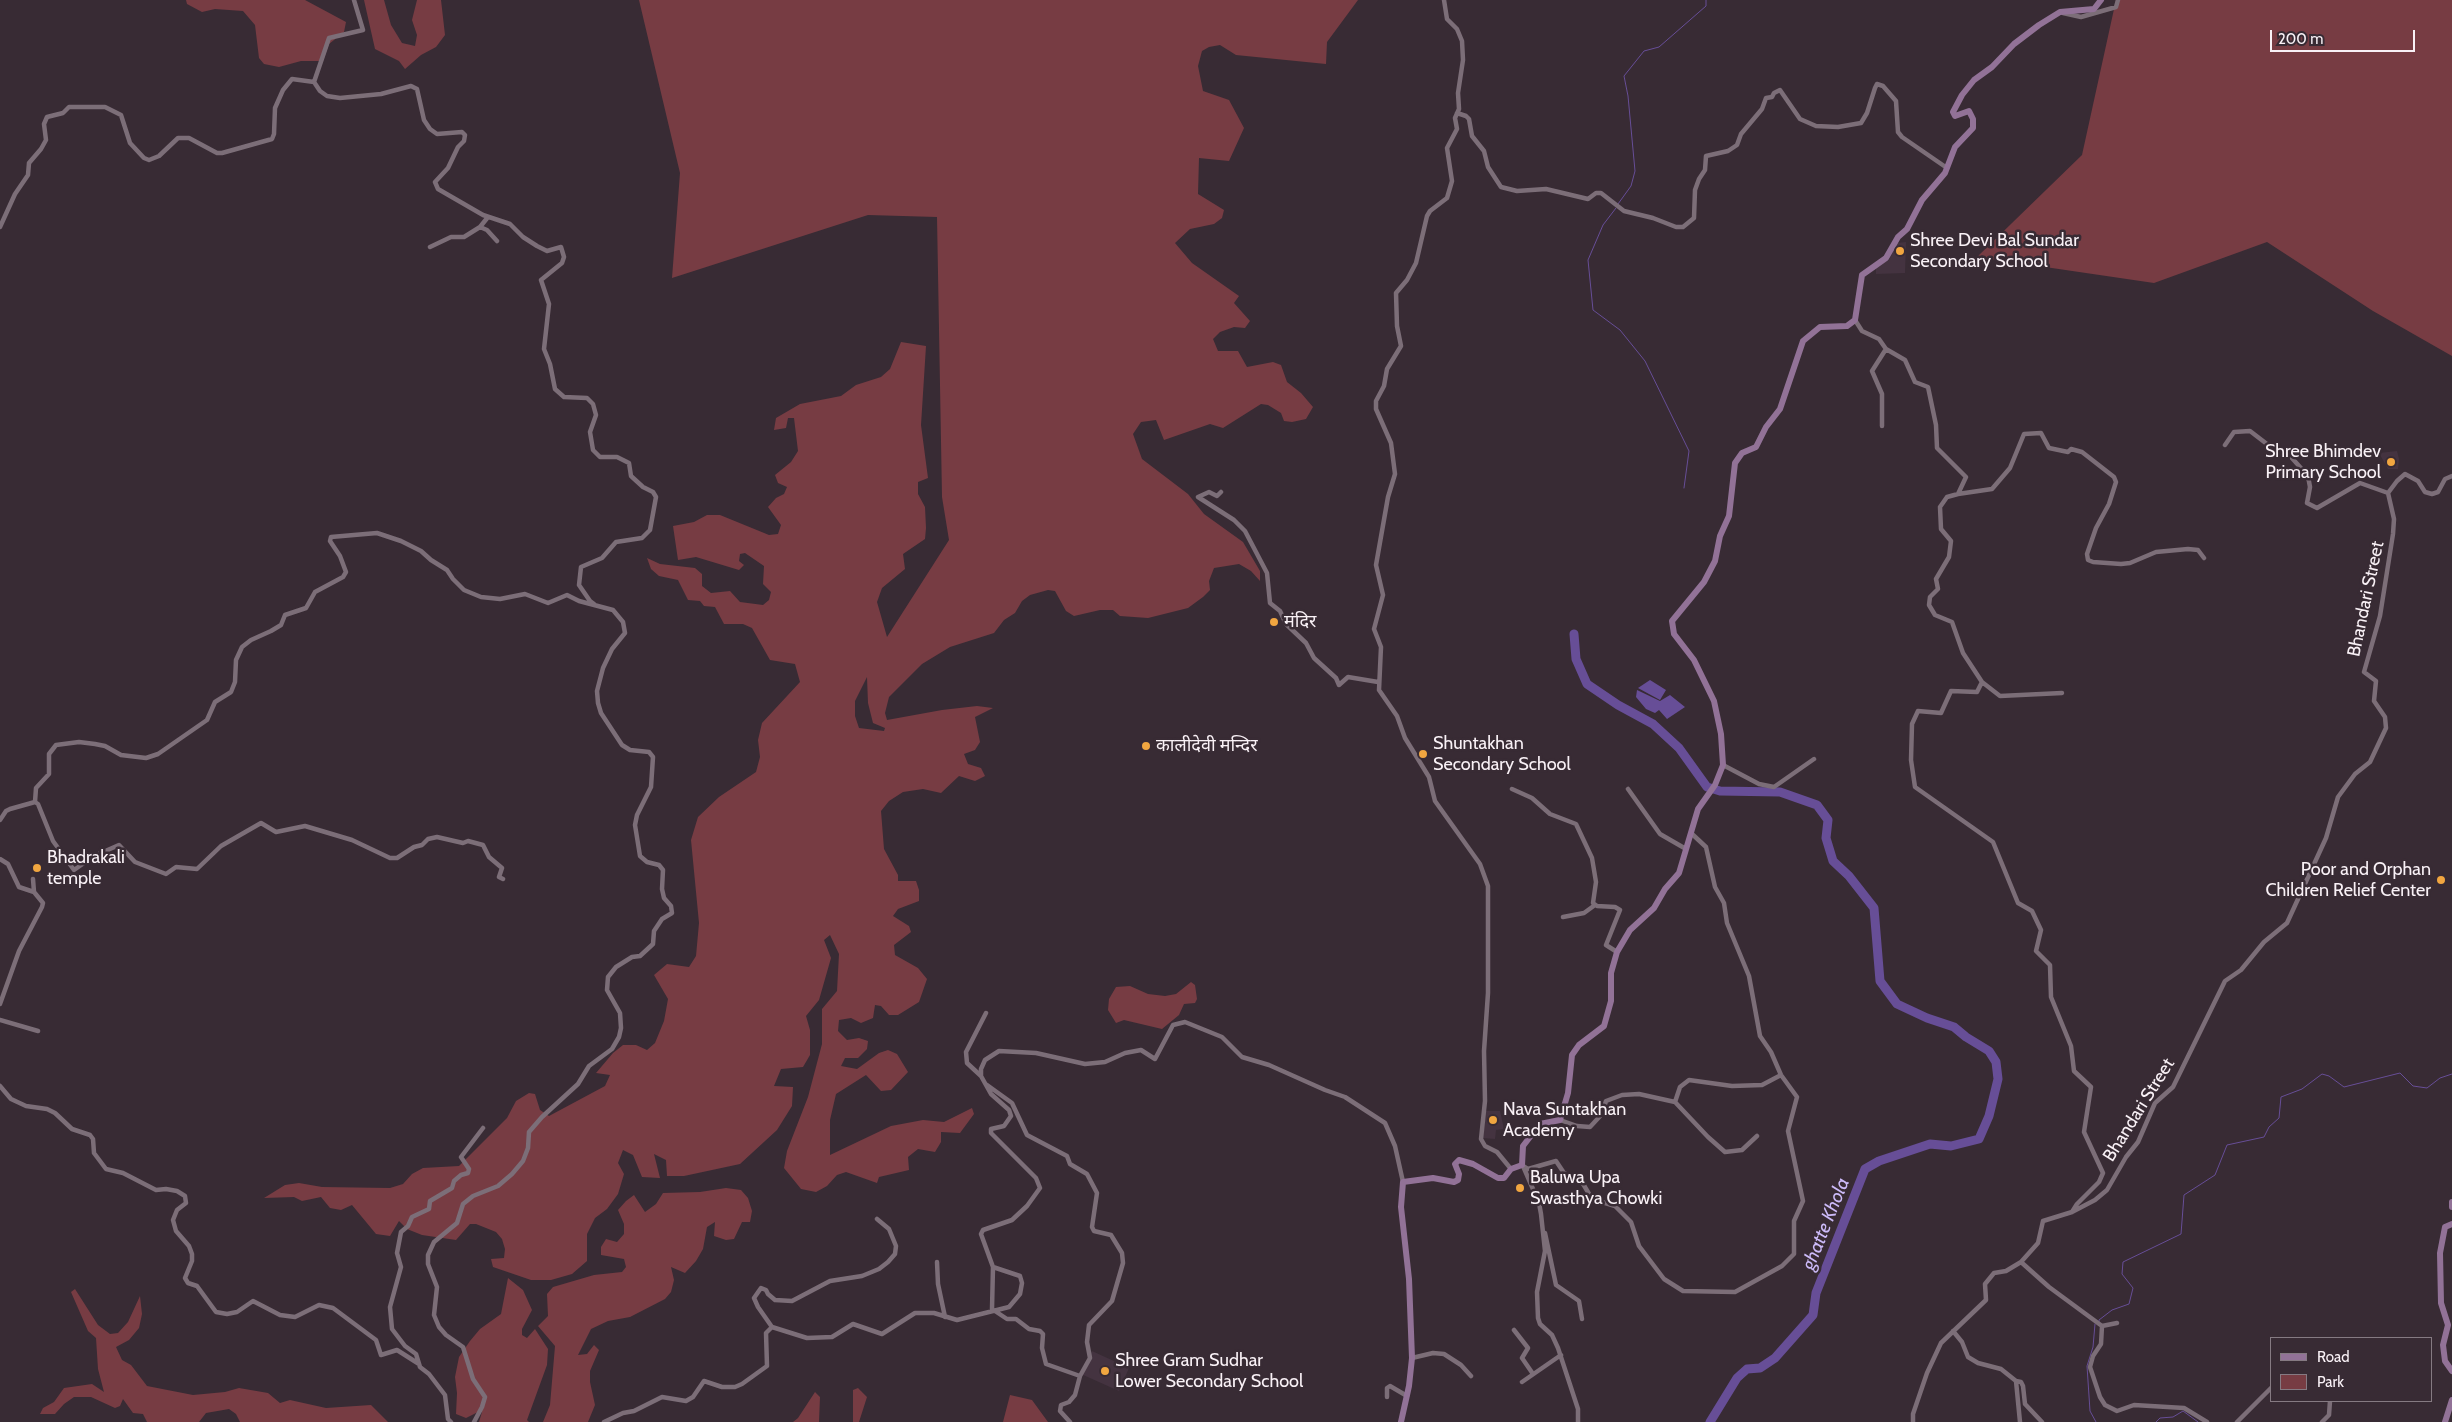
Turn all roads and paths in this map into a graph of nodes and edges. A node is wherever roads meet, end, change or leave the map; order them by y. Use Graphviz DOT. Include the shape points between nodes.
graph roads {
  1 [pos="354,0"];
  2 [pos="1444,0"];
  3 [pos="2101,0"];
  4 [pos="2118,0"];
  5 [pos="2060,12"];
  6 [pos="314,82"];
  7 [pos="1457,113"];
  8 [pos="1947,168"];
  9 [pos="488,217"];
  10 [pos="0,227"];
  11 [pos="480,227"];
  12 [pos="497,241"];
  13 [pos="430,247"];
  14 [pos="1855,320"];
  15 [pos="1886,349"];
  16 [pos="1882,426"];
  17 [pos="2225,445"];
  18 [pos="2452,476"];
  19 [pos="1222,492"];
  20 [pos="2388,493"];
  21 [pos="1958,494"];
  22 [pos="2204,558"];
  23 [pos="599,607"];
  24 [pos="1378,682"];
  25 [pos="1982,682"];
  26 [pos="2062,693"];
  27 [pos="1814,759"];
  28 [pos="1722,765"];
  29 [pos="1512,789"];
  30 [pos="1628,789"];
  31 [pos="35,802"];
  32 [pos="0,820"];
  33 [pos="1691,833"];
  34 [pos="1686,849"];
  35 [pos="0,859"];
  36 [pos="33,879"];
  37 [pos="503,879"];
  38 [pos="34,892"];
  39 [pos="1594,905"];
  40 [pos="1563,917"];
  41 [pos="1617,952"];
  42 [pos="0,1004"];
  43 [pos="986,1013"];
  44 [pos="0,1020"];
  45 [pos="38,1031"];
  46 [pos="1780,1075"];
  47 [pos="981,1076"];
  48 [pos="984,1083"];
  49 [pos="0,1086"];
  50 [pos="1675,1102"];
  51 [pos="1560,1120"];
  52 [pos="483,1128"];
  53 [pos="1756,1136"];
  54 [pos="1522,1165"];
  55 [pos="1511,1169"];
  56 [pos="1404,1182"];
  57 [pos="2452,1202"];
  58 [pos="2452,1208"];
  59 [pos="2072,1212"];
  60 [pos="877,1218"];
  61 [pos="2452,1224"];
  62 [pos="1542,1225"];
  63 [pos="937,1262"];
  64 [pos="2021,1262"];
  65 [pos="993,1267"];
  66 [pos="996,1311"];
  67 [pos="944,1318"];
  68 [pos="1582,1320"];
  69 [pos="2117,1323"];
  70 [pos="2102,1326"];
  71 [pos="772,1327"];
  72 [pos="1514,1330"];
  73 [pos="1953,1331"];
  74 [pos="1561,1355"];
  75 [pos="1412,1358"];
  76 [pos="419,1364"];
  77 [pos="2452,1371"];
  78 [pos="1534,1374"];
  79 [pos="1080,1376"];
  80 [pos="1471,1376"];
  81 [pos="2016,1381"];
  82 [pos="1522,1382"];
  83 [pos="2270,1389"];
  84 [pos="1407,1396"];
  85 [pos="1387,1397"];
  86 [pos="2452,1400"];
  87 [pos="2330,1402"];
  88 [pos="451,1422"];
  89 [pos="474,1422"];
  90 [pos="604,1422"];
  91 [pos="1070,1422"];
  92 [pos="1401,1422"];
  93 [pos="1578,1422"];
  94 [pos="1913,1422"];
  95 [pos="2020,1422"];
  96 [pos="2042,1422"];
  97 [pos="2207,1422"];
  98 [pos="2237,1422"];
  99 [pos="2322,1422"];
  100 [pos="2445,1422"];
  1 -- 6 [label="street" via="363,30 330,38"];
  2 -- 7 [label="street" via="1447,19 1462,41 1463,67"];
  3 -- 5 [label="street" via="2098,7 2090,11"];
  4 -- 5 [label="street" via="2116,7 2081,17"];
  5 -- 8 [label="street" via="2014,44 1962,95 1953,112 1955,116 1968,111 1973,119 1973,128 1955,147"];
  6 -- 9 [label="street" via="327,96 340,98 381,94 411,86 417,89 424,120 430,129 437,134 462,132 465,135 448,168 435,182 438,189"];
  6 -- 10 [label="street" via="292,78 282,90 275,108 274,137 222,153 182,137 173,140 159,156 149,160 130,143 121,115 105,107 69,106 63,113 47,117 44,124 46,140 29,163 28,175"];
  7 -- 8 [label="street" via="1469,119 1472,136 1484,151 1488,168 1501,187 1517,191 1546,189 1588,199 1601,193 1624,211 1676,228 1683,227 1694,218 1695,190 1705,170 1706,156 1728,151 1737,145 1740,134 1762,109 1766,98 1780,90 1800,119 1816,126 1838,127 1861,123 1877,84 1883,86 1896,101 1898,132"];
  7 -- 24 [label="street" via="1454,118 1457,129 1447,148 1453,174 1450,195 1430,210 1416,263 1396,293 1401,346 1386,369 1384,386 1376,401 1376,409 1391,443 1395,474 1376,566 1383,595 1374,629 1382,647"];
  8 -- 14 [label="street" via="1922,200 1907,229 1894,242 1886,258 1862,274"];
  9 -- 11 [label="street"];
  9 -- 23 [label="street" via="510,224 523,237 547,251 561,246 562,263 541,280 549,304 544,349 555,388 564,397 588,398 594,404 596,415 590,432 593,450 600,457 617,457 629,463 631,476 656,497 650,530 642,538 616,542 602,558 581,567 579,585 590,602"];
  11 -- 12 [label="street"];
  11 -- 13 [label="street" via="464,237 451,237"];
  14 -- 15 [label="street" via="1862,331 1879,339"];
  14 -- 28 [label="street" via="1847,326 1820,327 1803,341 1780,409 1756,447 1742,453 1735,463 1729,516 1720,536 1715,561 1704,582 1672,621 1674,634 1694,660 1714,701"];
  15 -- 16 [label="street" via="1872,371 1882,394"];
  15 -- 21 [label="street" via="1905,360 1915,382 1928,387 1937,448 1966,477"];
  17 -- 20 [label="street" via="2234,432 2250,431 2276,451 2291,457 2308,476 2307,503 2313,507 2317,508 2360,483"];
  18 -- 20 [label="street" via="2445,479 2438,492 2432,494 2425,492 2418,480 2405,474"];
  19 -- 24 [label="street" via="1217,496 1209,492 1198,497 1245,531 1267,573 1270,603 1280,611 1286,624 1306,643 1314,658 1336,678 1339,685 1348,677"];
  20 -- 59 [label="street, Bhandari Street" via="2394,519 2393,534 2380,616 2364,672 2376,681 2374,701 2384,717 2386,728 2370,762 2355,774 2338,797 2326,838 2287,923 2225,982 2173,1087 2156,1102 2138,1142 2107,1190"];
  21 -- 22 [label="street" via="1992,489 2010,468 2024,434 2041,433 2049,448 2082,452 2116,482 2096,528 2088,560 2130,563 2156,552 2188,548 2198,550"];
  21 -- 25 [label="street" via="1947,497 1940,507 1942,529 1951,541 1949,557 1936,578 1938,589 1930,597 1930,605 1935,615 1952,622 1963,653"];
  23 -- 31 [label="street" via="567,595 548,603 525,594 500,599 481,598 464,590 448,570 401,541 377,533 331,537 346,572 343,577 315,592 306,608 285,615 281,625 242,647 236,660 231,692 215,702 207,720 158,754 146,758 121,756 95,744 79,742 56,746 49,754 49,774 36,788"];
  23 -- 89 [label="street" via="613,610 623,622 624,633 603,668 597,691 598,703 622,745 630,750 649,752 653,757 651,787 635,826 640,856 663,870 662,889 672,913 662,919 654,931 652,944 640,956 616,967 608,978 607,990 620,1013 620,1037 613,1048 589,1066 578,1084 529,1132 524,1161 498,1186 472,1196 463,1204 457,1223 434,1242 428,1254 428,1264 437,1287 434,1315 446,1335 463,1347 473,1379 485,1397"];
  24 -- 55 [label="street" via="1379,690 1397,716 1405,738 1429,777 1435,801 1480,864 1488,886 1488,993 1481,1139"];
  25 -- 26 [label="street" via="2000,696"];
  25 -- 59 [label="street" via="1977,692 1951,691 1941,713 1918,711 1912,724 1911,760 1915,787 1993,842 2018,903 2032,911 2041,930 2036,951 2050,965 2051,997 2071,1046 2074,1072 2091,1087 2084,1132 2103,1173 2100,1182"];
  27 -- 28 [label="street" via="1774,787 1759,784"];
  28 -- 33 [label="street" via="1715,785 1698,809"];
  29 -- 39 [label="street" via="1532,798 1550,814 1576,824 1592,858 1596,878"];
  30 -- 34 [label="street" via="1660,834"];
  31 -- 32 [label="street" via="6,810"];
  31 -- 37 [label="street" via="42,811 53,842 74,870 94,856 119,845 135,862 166,874 176,867 197,869 221,846 261,823 276,832 305,826 352,840 390,858 397,858 437,837 463,843 468,841 483,845 488,857 502,868 499,877"];
  33 -- 34 [label="street"];
  33 -- 46 [label="street" via="1706,847 1727,923 1749,976 1760,1036 1772,1052"];
  34 -- 41 [label="street" via="1679,873 1654,908 1630,930"];
  35 -- 38 [label="street" via="8,864 19,887"];
  36 -- 38 [label="street"];
  38 -- 42 [label="street" via="43,903 42,907 19,951"];
  39 -- 40 [label="street" via="1582,914"];
  39 -- 41 [label="street" via="1620,910 1606,942 1607,947"];
  41 -- 51 [label="street" via="1610,972 1611,1001 1604,1026 1579,1045 1572,1055 1568,1093"];
  43 -- 47 [label="street" via="966,1052 967,1063"];
  44 -- 45 [label="street"];
  46 -- 50 [label="street" via="1762,1085 1732,1086 1690,1080 1680,1087"];
  46 -- 54 [label="street" via="1797,1097 1788,1131 1802,1201 1794,1221 1794,1254 1782,1266 1735,1292 1683,1292 1674,1288 1640,1246 1632,1222 1615,1206 1592,1199 1582,1182 1564,1173 1556,1161 1528,1169"];
  47 -- 48 [label="street"];
  47 -- 56 [label="street" via="985,1060 1005,1050 1085,1064 1105,1062 1141,1050 1155,1059 1173,1025 1185,1022 1222,1037 1242,1057 1345,1097 1385,1123"];
  48 -- 65 [label="street" via="1011,1116 1004,1126 991,1129 990,1133 1036,1178 1040,1188 1028,1206 1012,1220 983,1230 981,1234"];
  48 -- 79 [label="street" via="1012,1104 1027,1136 1067,1156 1070,1164 1087,1174 1097,1193 1092,1228 1111,1235 1122,1253 1123,1263 1112,1301 1088,1325 1090,1358"];
  49 -- 76 [label="street" via="11,1099 26,1106 47,1109 72,1129 90,1135 94,1154 106,1169 123,1173 156,1190 166,1188 185,1196 186,1203 177,1210 173,1220 176,1231 190,1246 192,1254 185,1278 188,1283 198,1286 216,1312 238,1312 253,1302 280,1315 295,1317 319,1305 333,1308 376,1340 381,1354 397,1350"];
  50 -- 51 [label="street" via="1646,1095 1622,1095 1606,1100 1602,1114 1590,1127"];
  50 -- 53 [label="street" via="1726,1152 1742,1150"];
  51 -- 54 [label="street" via="1540,1124 1523,1146"];
  52 -- 76 [label="street" via="460,1157 468,1173 454,1181 452,1188 430,1201 429,1209 412,1217 398,1239 401,1267 390,1307 392,1329 416,1354"];
  54 -- 55 [label="street"];
  54 -- 62 [label="street" via="1539,1203"];
  55 -- 56 [label="street" via="1504,1178 1498,1178 1459,1160 1455,1164 1458,1180 1454,1182 1433,1178"];
  56 -- 75 [label="street" via="1401,1207 1409,1279"];
  57 -- 58 [label="street"];
  59 -- 64 [label="street, Bhandari Street" via="2043,1220 2038,1243"];
  60 -- 71 [label="street" via="889,1229 896,1246 895,1254 888,1262 862,1276 830,1281 792,1301 775,1300 761,1288 754,1298"];
  61 -- 77 [label="street" via="2445,1227 2440,1253 2441,1303 2448,1324 2445,1361"];
  62 -- 68 [label="street" via="1556,1285 1579,1301"];
  62 -- 74 [label="street" via="1545,1251 1537,1292 1538,1318 1552,1335"];
  63 -- 67 [label="street"];
  64 -- 70 [label="street"];
  64 -- 73 [label="street, Bhandari Street" via="1994,1273 1985,1284 1986,1300"];
  65 -- 66 [label="street" via="992,1308"];
  65 -- 66 [label="street" via="1018,1274 1022,1283 1020,1294 1009,1307"];
  66 -- 67 [label="street" via="957,1320"];
  66 -- 79 [label="street" via="1043,1334 1046,1364"];
  67 -- 71 [label="street" via="934,1313 915,1313 882,1334 853,1324 826,1338 807,1338"];
  69 -- 70 [label="street"];
  70 -- 97 [label="street" via="2101,1344 2090,1367 2105,1404 2117,1411 2134,1405 2184,1408"];
  71 -- 90 [label="street" via="766,1332 767,1366 735,1388 704,1381 693,1397 686,1401 662,1397"];
  72 -- 78 [label="street" via="1528,1348 1522,1358"];
  73 -- 81 [label="street" via="1968,1356 1978,1363 2001,1369"];
  73 -- 94 [label="street, Bhandari Street" via="1941,1342 1927,1373"];
  74 -- 78 [label="street"];
  74 -- 93 [label="street" via="1578,1409"];
  75 -- 80 [label="street" via="1444,1354"];
  75 -- 84 [label="street"];
  76 -- 88 [label="street" via="445,1395"];
  78 -- 82 [label="street"];
  79 -- 91 [label="street" via="1074,1395 1061,1406 1060,1411"];
  81 -- 95 [label="street"];
  81 -- 96 [label="street" via="2023,1386 2025,1404"];
  83 -- 98 [label="street"];
  84 -- 85 [label="street" via="1390,1386"];
  84 -- 92 [label="street"];
  86 -- 100 [label="street"];
  87 -- 99 [label="street" via="2329,1415"];
}
